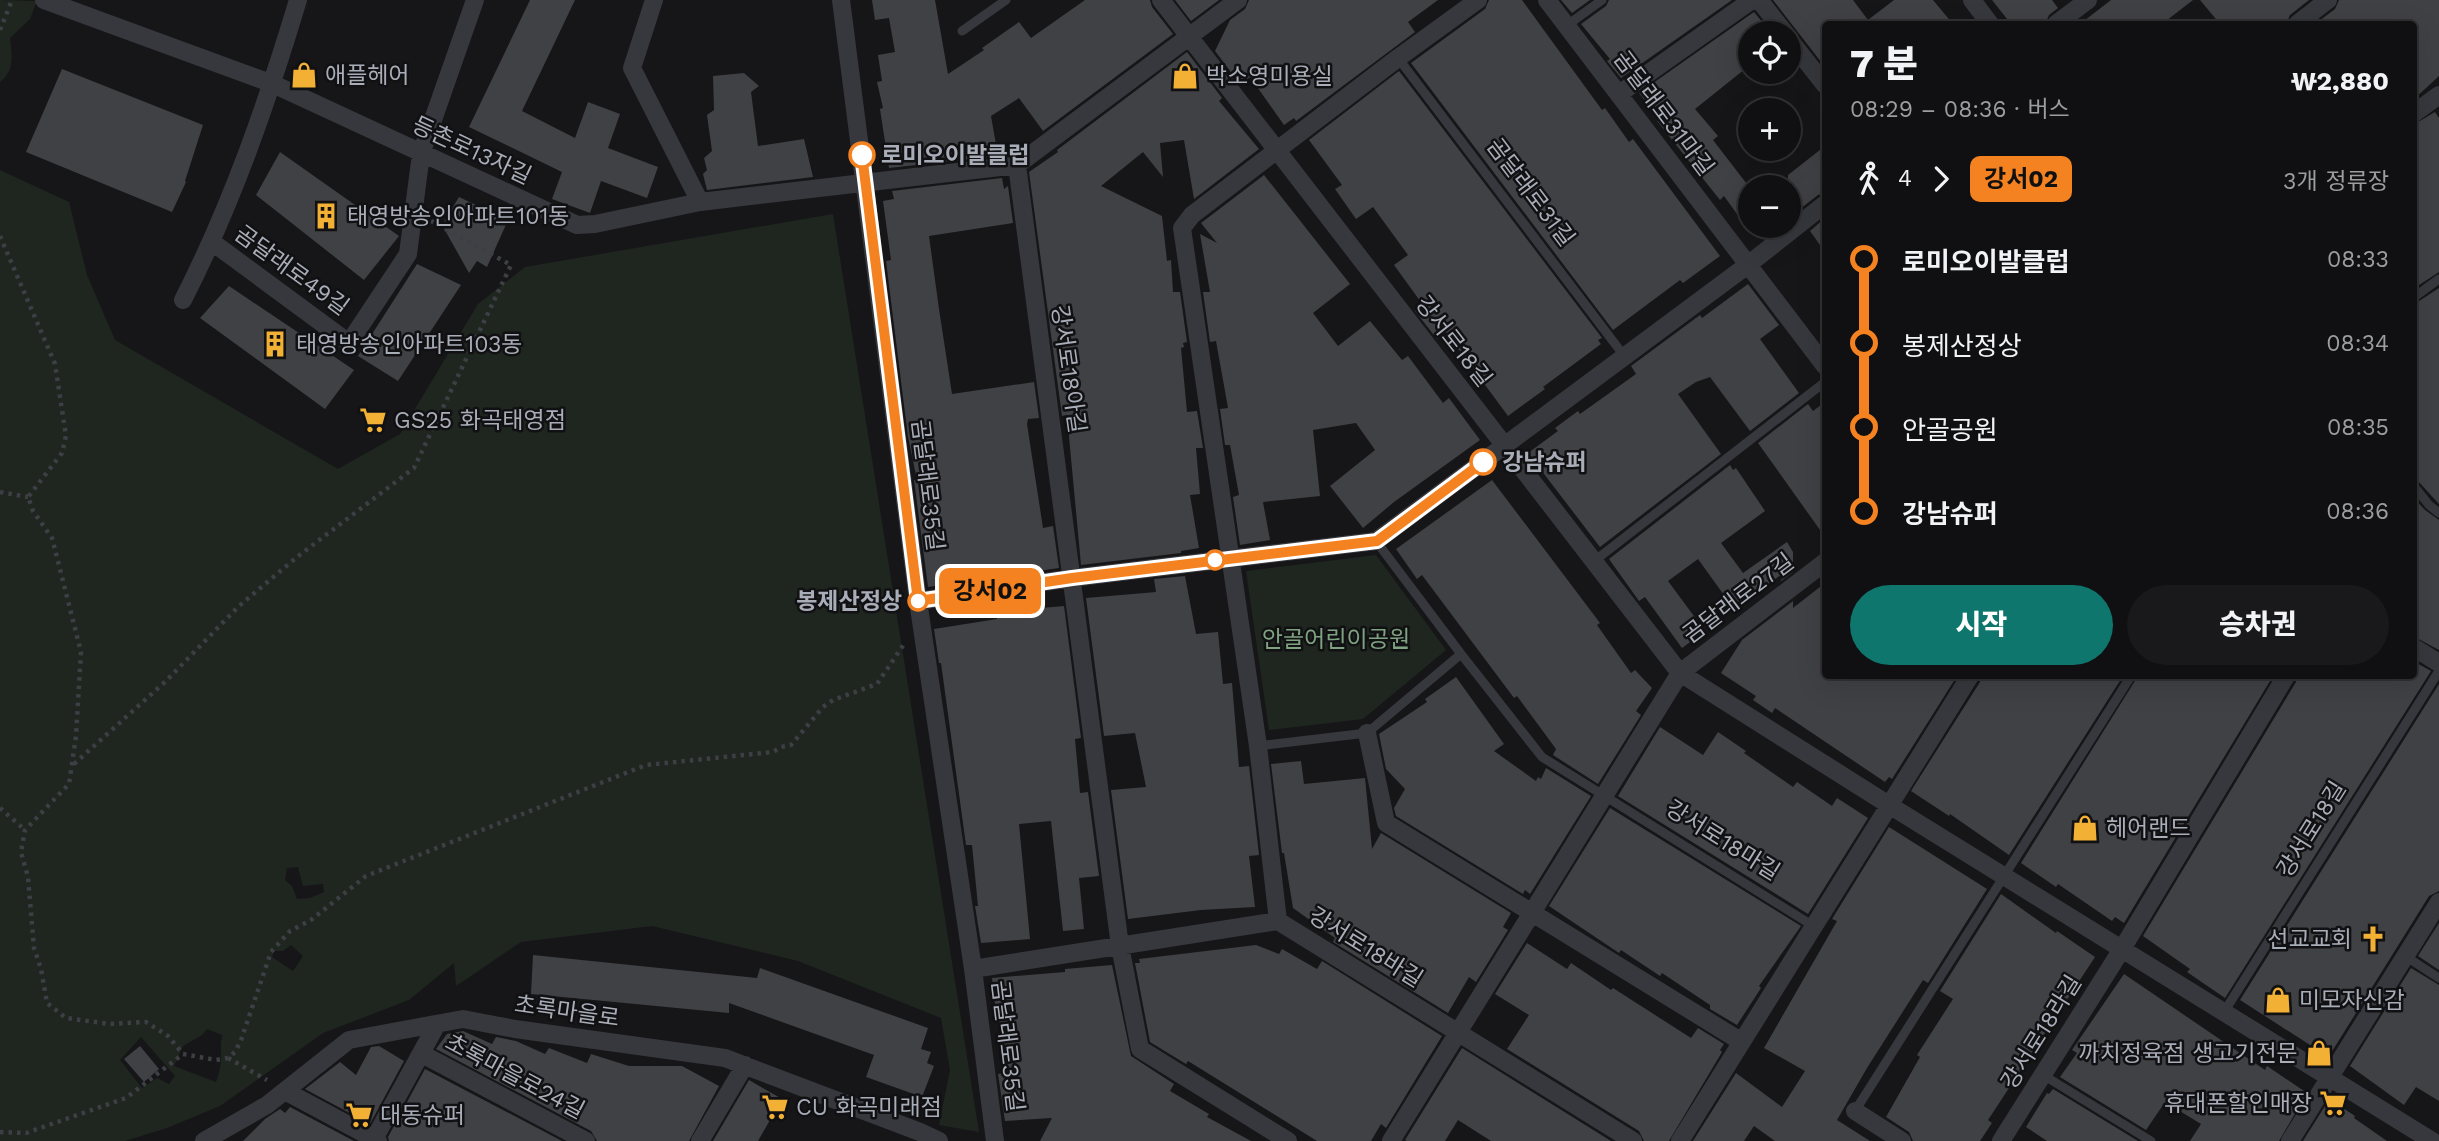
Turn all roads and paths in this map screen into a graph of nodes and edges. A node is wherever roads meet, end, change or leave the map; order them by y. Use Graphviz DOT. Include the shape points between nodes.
graph roads {
  1 [pos="12,0"];
  2 [pos="44,0"];
  3 [pos="298,0"];
  4 [pos="475,0"];
  5 [pos="654,0"];
  6 [pos="841,0"];
  7 [pos="1006,0"];
  8 [pos="1161,0"];
  9 [pos="1238,0"];
  10 [pos="1478,0"];
  11 [pos="1547,0"];
  12 [pos="1602,0"];
  13 [pos="1752,0"];
  14 [pos="1759,0"];
  15 [pos="1972,0"];
  16 [pos="2088,0"];
  17 [pos="2328,0"];
  18 [pos="88,7"];
  19 [pos="1776,21"];
  20 [pos="1988,21"];
  21 [pos="2063,21"];
  22 [pos="2301,21"];
  23 [pos="1566,26"];
  24 [pos="0,30"];
  25 [pos="962,31"];
  26 [pos="1190,38"];
  27 [pos="1801,55"];
  28 [pos="1398,58"];
  29 [pos="1822,81"];
  30 [pos="273,84"];
  31 [pos="1619,94"];
  32 [pos="2439,95"];
  33 [pos="2417,111"];
  34 [pos="1277,150"];
  35 [pos="421,154"];
  36 [pos="1017,165"];
  37 [pos="865,182"];
  38 [pos="699,202"];
  39 [pos="1822,206"];
  40 [pos="413,211"];
  41 [pos="0,236"];
  42 [pos="212,242"];
  43 [pos="1748,264"];
  44 [pos="2439,279"];
  45 [pos="2417,295"];
  46 [pos="183,300"];
  47 [pos="1625,357"];
  48 [pos="1822,362"];
  49 [pos="1822,384"];
  50 [pos="1505,447"];
  51 [pos="2417,490"];
  52 [pos="0,492"];
  53 [pos="28,497"];
  54 [pos="2439,513"];
  55 [pos="1377,541"];
  56 [pos="1230,558"];
  57 [pos="1593,562"];
  58 [pos="1822,564"];
  59 [pos="1072,578"];
  60 [pos="918,601"];
  61 [pos="908,638"];
  62 [pos="2417,649"];
  63 [pos="1461,654"];
  64 [pos="2439,663"];
  65 [pos="2439,671"];
  66 [pos="1681,673"];
  67 [pos="1968,679"];
  68 [pos="2129,679"];
  69 [pos="2284,679"];
  70 [pos="1367,733"];
  71 [pos="1258,746"];
  72 [pos="74,765"];
  73 [pos="1605,795"];
  74 [pos="1889,805"];
  75 [pos="0,808"];
  76 [pos="25,830"];
  77 [pos="2003,875"];
  78 [pos="2439,902"];
  79 [pos="1533,912"];
  80 [pos="1278,921"];
  81 [pos="1815,927"];
  82 [pos="1120,946"];
  83 [pos="2122,948"];
  84 [pos="2405,956"];
  85 [pos="973,969"];
  86 [pos="2439,978"];
  87 [pos="2224,1012"];
  88 [pos="437,1024"];
  89 [pos="1458,1032"];
  90 [pos="1742,1042"];
  91 [pos="183,1054"];
  92 [pos="422,1054"];
  93 [pos="228,1058"];
  94 [pos="745,1065"];
  95 [pos="2043,1075"];
  96 [pos="2329,1077"];
  97 [pos="285,1091"];
  98 [pos="1855,1111"];
  99 [pos="0,1132"];
  100 [pos="375,1140"];
  101 [pos="205,1141"];
  102 [pos="586,1141"];
  103 [pos="700,1141"];
  104 [pos="939,1141"];
  105 [pos="995,1141"];
  106 [pos="1288,1141"];
  107 [pos="1391,1141"];
  108 [pos="1633,1141"];
  109 [pos="1680,1141"];
  110 [pos="1902,1141"];
  111 [pos="2001,1141"];
  112 [pos="2151,1141"];
  113 [pos="2290,1141"];
  114 [pos="2432,1141"];
  1 -- 24 [label="path"];
  2 -- 18 [label="street, 등촌로13자길"];
  3 -- 30 [label="street"];
  4 -- 35 [label="street, 곰달래로49길"];
  5 -- 38 [label="street" via="632,68"];
  6 -- 37 [label="street, 곰달래로35길"];
  7 -- 25 [label="lane"];
  8 -- 26 [label="street, 강서로18길"];
  9 -- 26 [label="street"];
  10 -- 28 [label="street"];
  11 -- 23 [label="street, 곰달래로31마길"];
  12 -- 23 [label="lane"];
  13 -- 31 [label="street"];
  14 -- 19 [label="street"];
  15 -- 20 [label="street"];
  16 -- 21 [label="street"];
  17 -- 22 [label="street"];
  18 -- 30 [label="street, 등촌로13자길"];
  23 -- 31 [label="street, 곰달래로31마길"];
  26 -- 34 [label="street, 강서로18길"];
  26 -- 36 [label="street"];
  27 -- 29 [label="street"];
  28 -- 34 [label="street"];
  28 -- 47 [label="lane, 곰달래로31길"];
  30 -- 35 [label="street, 등촌로13자길"];
  30 -- 42 [label="street"];
  31 -- 43 [label="street, 곰달래로31마길"];
  32 -- 33 [label="street"];
  34 -- 50 [label="street, 강서로18길"];
  34 -- 56 [label="street" via="1192,215 1182,228"];
  35 -- 38 [label="street, 등촌로13자길" via="577,225"];
  35 -- 40 [label="street, 곰달래로49길"];
  36 -- 37 [label="street"];
  36 -- 59 [label="street, 강서로18아길"];
  37 -- 38 [label="street, 등촌로13자길"];
  37 -- 60 [label="street, 곰달래로35길"];
  39 -- 43 [label="street"];
  40 -- 42 [label="street, 곰달래로49길" via="408,254 349,342"];
  40 -- 72 [label="path" via="511,265 414,468 239,606"];
  41 -- 53 [label="path" via="55,364 66,436 62,453"];
  42 -- 46 [label="street"];
  43 -- 47 [label="street"];
  43 -- 48 [label="street"];
  44 -- 45 [label="lane"];
  47 -- 50 [label="street"];
  49 -- 57 [label="lane"];
  50 -- 55 [label="street"];
  50 -- 57 [label="street, 강서로18길"];
  51 -- 54 [label="lane"];
  52 -- 53 [label="path"];
  53 -- 72 [label="path" via="52,538 81,652"];
  55 -- 56 [label="street"];
  55 -- 63 [label="lane"];
  56 -- 59 [label="street"];
  56 -- 71 [label="street"];
  57 -- 66 [label="street, 강서로18길"];
  58 -- 66 [label="street, 곰달래로27길"];
  59 -- 60 [label="street"];
  59 -- 82 [label="street, 강서로18아길"];
  60 -- 85 [label="street, 곰달래로35길"];
  61 -- 93 [label="path" via="877,684 822,707 791,745 773,752 646,765 366,876 290,931 271,952 241,1040"];
  62 -- 64 [label="street"];
  63 -- 70 [label="lane"];
  63 -- 73 [label="lane" via="1542,757"];
  65 -- 87 [label="lane, 강서로18길"];
  66 -- 73 [label="street"];
  66 -- 74 [label="street, 강서로18길"];
  67 -- 74 [label="street"];
  68 -- 77 [label="lane"];
  69 -- 83 [label="street"];
  70 -- 71 [label="lane"];
  70 -- 79 [label="street" via="1386,823"];
  71 -- 80 [label="street"];
  72 -- 76 [label="path" via="69,783"];
  73 -- 79 [label="street"];
  73 -- 81 [label="lane, 강서로18마길"];
  74 -- 77 [label="street, 강서로18길"];
  74 -- 81 [label="street"];
  75 -- 76 [label="path"];
  76 -- 91 [label="path" via="21,852 47,1003 66,1018 110,1024 146,1022 168,1036"];
  77 -- 83 [label="street, 강서로18길"];
  77 -- 98 [label="lane"];
  78 -- 84 [label="street"];
  79 -- 89 [label="street"];
  79 -- 90 [label="street"];
  80 -- 82 [label="street, 강서로18바길"];
  80 -- 89 [label="street, 강서로18바길"];
  81 -- 90 [label="street"];
  82 -- 85 [label="street, 강서로18바길"];
  82 -- 106 [label="street" via="1140,1049"];
  83 -- 87 [label="street, 강서로18길"];
  83 -- 95 [label="street, 강서로18라길"];
  84 -- 86 [label="lane"];
  84 -- 96 [label="street"];
  85 -- 105 [label="street, 곰달래로35길"];
  87 -- 96 [label="street, 강서로18길"];
  88 -- 92 [label="street, 초록마을로24길"];
  88 -- 94 [label="street, 초록마을로" via="463,1019 725,1058"];
  88 -- 97 [label="street, 초록마을로" via="349,1040"];
  89 -- 107 [label="street"];
  89 -- 108 [label="street"];
  90 -- 109 [label="street"];
  91 -- 93 [label="path"];
  91 -- 99 [label="path" via="126,1098 26,1133"];
  92 -- 100 [label="street, 초록마을로24길"];
  92 -- 102 [label="street, 초록마을로24길"];
  93 -- 97 [label="path"];
  94 -- 103 [label="street"];
  94 -- 104 [label="street, 초록마을로"];
  95 -- 111 [label="street, 강서로18라길"];
  95 -- 112 [label="lane"];
  96 -- 113 [label="street"];
  96 -- 114 [label="street, 강서로18길"];
  97 -- 100 [label="street, 초록마을로24길"];
  97 -- 101 [label="street, 초록마을로"];
  98 -- 110 [label="street"];
}
